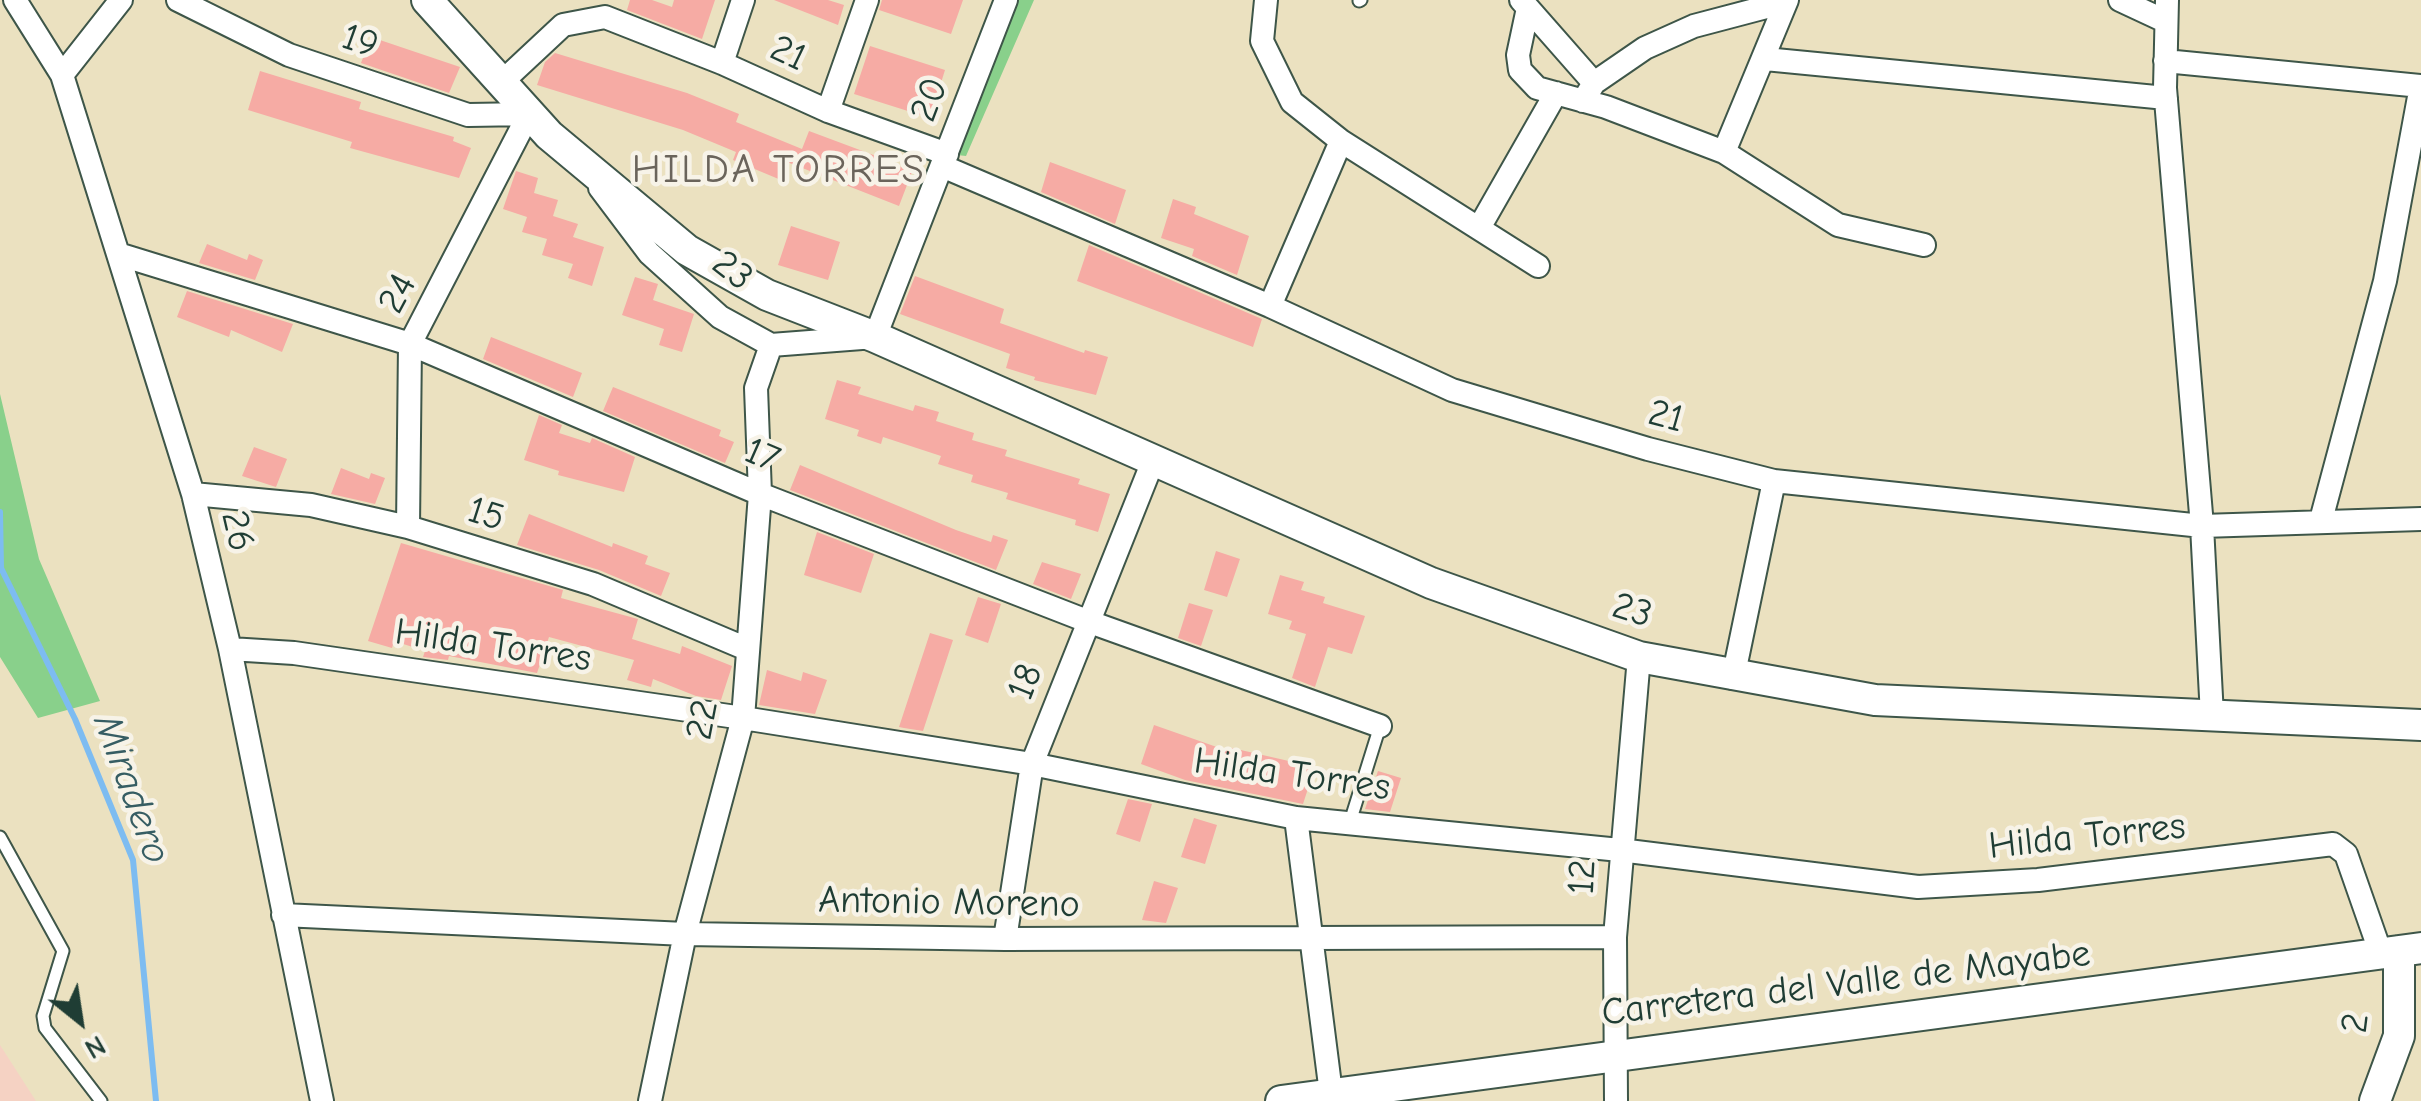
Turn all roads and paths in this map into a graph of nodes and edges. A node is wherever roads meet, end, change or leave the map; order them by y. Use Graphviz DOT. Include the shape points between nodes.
graph roads {
  1 [pos="15,0"];
  2 [pos="121,0"];
  3 [pos="178,0"];
  4 [pos="427,0"];
  5 [pos="743,0"];
  6 [pos="867,0"];
  7 [pos="1006,0"];
  8 [pos="1266,0"];
  9 [pos="2120,0"];
  10 [pos="1786,1"];
  11 [pos="1524,4"];
  12 [pos="607,8"];
  13 [pos="2166,11"];
  14 [pos="1765,59"];
  15 [pos="2165,60"];
  16 [pos="722,62"];
  17 [pos="62,75"];
  18 [pos="503,81"];
  19 [pos="1588,92"];
  20 [pos="1556,93"];
  21 [pos="2166,98"];
  22 [pos="828,111"];
  23 [pos="529,114"];
  24 [pos="1341,141"];
  25 [pos="1724,152"];
  26 [pos="945,160"];
  27 [pos="586,168"];
  28 [pos="1480,228"];
  29 [pos="1924,245"];
  30 [pos="118,254"];
  31 [pos="1538,266"];
  32 [pos="1270,306"];
  33 [pos="875,337"];
  34 [pos="410,344"];
  35 [pos="770,345"];
  36 [pos="1153,461"];
  37 [pos="1774,481"];
  38 [pos="192,494"];
  39 [pos="760,494"];
  40 [pos="2321,520"];
  41 [pos="2421,520"];
  42 [pos="2202,526"];
  43 [pos="408,527"];
  44 [pos="1087,621"];
  45 [pos="747,649"];
  46 [pos="230,650"];
  47 [pos="1639,658"];
  48 [pos="1734,678"];
  49 [pos="2212,716"];
  50 [pos="743,718"];
  51 [pos="1380,726"];
  52 [pos="2421,726"];
  53 [pos="1032,764"];
  54 [pos="1296,818"];
  55 [pos="1350,822"];
  56 [pos="0,837"];
  57 [pos="1620,850"];
  58 [pos="2346,854"];
  59 [pos="283,915"];
  60 [pos="685,934"];
  61 [pos="1615,937"];
  62 [pos="1006,939"];
  63 [pos="1310,939"];
  64 [pos="2401,951"];
  65 [pos="1613,1054"];
  66 [pos="1332,1097"];
  67 [pos="101,1101"];
  68 [pos="322,1101"];
  69 [pos="650,1101"];
  70 [pos="1281,1101"];
  71 [pos="1616,1101"];
  72 [pos="2375,1101"];
  1 -- 17 [label="street, 26"];
  2 -- 17 [label="street"];
  3 -- 23 [label="street, 19" via="289,55 468,115"];
  4 -- 18 [label="street, 23"];
  5 -- 16 [label="street"];
  6 -- 22 [label="street"];
  7 -- 26 [label="street, 20"];
  8 -- 24 [label="street" via="1262,40 1274,71 1292,102"];
  9 -- 13 [label="street"];
  10 -- 14 [label="street"];
  10 -- 19 [label="street" via="1694,26 1645,48"];
  11 -- 19 [label="street"];
  11 -- 20 [label="street" via="1520,70 1537,88"];
  12 -- 16 [label="street, 21"];
  12 -- 18 [label="street, 21" via="562,25"];
  13 -- 15 [label="street"];
  14 -- 21 [label="street"];
  14 -- 25 [label="street"];
  15 -- 21 [label="street"];
  15 -- 40 [label="street" via="2421,86 2385,281"];
  16 -- 22 [label="street, 21"];
  17 -- 30 [label="street, 26"];
  18 -- 23 [label="street, 23"];
  19 -- 20 [label="street"];
  19 -- 25 [label="street"];
  20 -- 28 [label="street"];
  21 -- 42 [label="street"];
  22 -- 26 [label="street, 21"];
  23 -- 27 [label="street, 23"];
  23 -- 34 [label="street, 24"];
  24 -- 28 [label="street"];
  24 -- 32 [label="street"];
  25 -- 29 [label="street" via="1838,225"];
  26 -- 32 [label="street, 21"];
  26 -- 33 [label="street, 20"];
  27 -- 33 [label="street, 23" via="688,250 767,295"];
  27 -- 35 [label="street, 23" via="648,254 720,317"];
  28 -- 31 [label="street"];
  30 -- 34 [label="street, 17"];
  30 -- 38 [label="street, 26"];
  32 -- 37 [label="street, 21" via="1452,390"];
  33 -- 35 [label="street, 23"];
  33 -- 36 [label="street, 23"];
  34 -- 39 [label="street, 17"];
  34 -- 43 [label="street, 24"];
  35 -- 39 [label="street, 22" via="756,388"];
  36 -- 44 [label="street, 18"];
  36 -- 47 [label="street, 23" via="1431,582"];
  37 -- 42 [label="street, 21"];
  37 -- 48 [label="street"];
  38 -- 43 [label="street, 15" via="311,505"];
  38 -- 46 [label="street, 26"];
  39 -- 44 [label="street, 17"];
  39 -- 45 [label="street, 22"];
  40 -- 41 [label="street, 21"];
  40 -- 42 [label="street, 21"];
  42 -- 49 [label="street"];
  43 -- 45 [label="street, 15" via="593,584"];
  44 -- 51 [label="street, 17"];
  44 -- 53 [label="street, 18"];
  45 -- 50 [label="street, 22"];
  46 -- 50 [label="street, Hilda Torres" via="294,653"];
  46 -- 59 [label="street, 26"];
  47 -- 48 [label="street, 23"];
  47 -- 57 [label="street, 12"];
  48 -- 49 [label="street, 23" via="1875,700"];
  49 -- 52 [label="street, 23"];
  50 -- 53 [label="street, Hilda Torres"];
  50 -- 60 [label="street, 22"];
  51 -- 55 [label="lane"];
  53 -- 54 [label="street, Hilda Torres"];
  53 -- 62 [label="street, 18"];
  54 -- 55 [label="street, Hilda Torres"];
  54 -- 63 [label="street"];
  55 -- 57 [label="street, Hilda Torres"];
  56 -- 67 [label="lane" via="63,950 45,1028"];
  57 -- 58 [label="street, Hilda Torres" via="1918,887 2038,880 2333,844"];
  57 -- 61 [label="street, 12"];
  58 -- 64 [label="street, 2"];
  59 -- 60 [label="street, Antonio Moreno"];
  59 -- 68 [label="street, 26"];
  60 -- 62 [label="street, Antonio Moreno"];
  60 -- 69 [label="street, 22"];
  61 -- 63 [label="street, Antonio Moreno"];
  61 -- 65 [label="street, 12"];
  62 -- 63 [label="street, Antonio Moreno"];
  63 -- 66 [label="street"];
  64 -- 65 [label="street, Carretera del Valle de Mayabe"];
  64 -- 72 [label="street, 2" via="2399,1036"];
  65 -- 66 [label="street, Carretera del Valle de Mayabe"];
  65 -- 71 [label="street, 12"];
  66 -- 70 [label="street, Carretera del Valle de Mayabe"];
}
